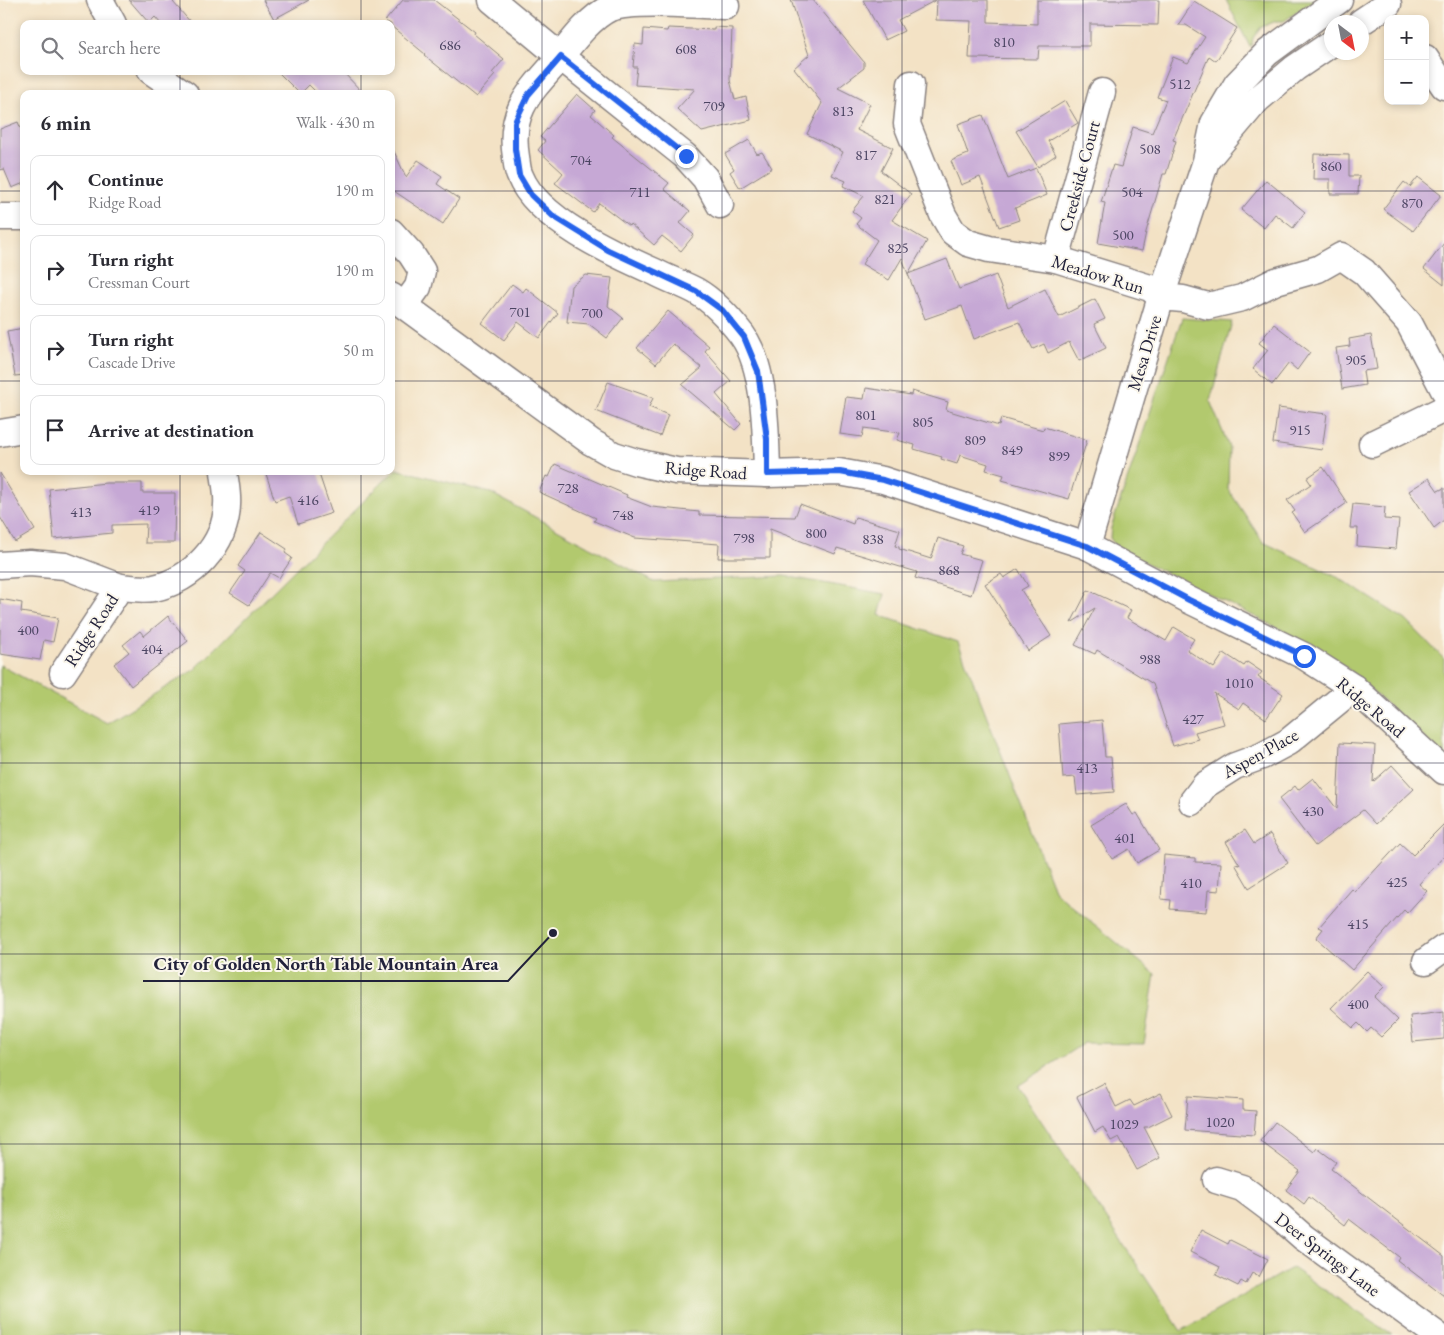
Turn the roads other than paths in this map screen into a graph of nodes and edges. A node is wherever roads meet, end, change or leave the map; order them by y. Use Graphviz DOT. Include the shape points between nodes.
graph roads {
  1 [pos="100,0"];
  2 [pos="492,0"];
  3 [pos="1339,0"];
  4 [pos="726,6"];
  5 [pos="1391,8"];
  6 [pos="1369,18"];
  7 [pos="111,20"];
  8 [pos="1324,48"];
  9 [pos="561,57"];
  10 [pos="1426,60"];
  11 [pos="157,75"];
  12 [pos="911,84"];
  13 [pos="1444,86"];
  14 [pos="179,90"];
  15 [pos="1102,92"];
  16 [pos="1206,161"];
  17 [pos="720,205"];
  18 [pos="0,217"];
  19 [pos="20,217"];
  20 [pos="395,236"];
  21 [pos="1056,259"];
  22 [pos="1161,297"];
  23 [pos="398,301"];
  24 [pos="1444,390"];
  25 [pos="1444,410"];
  26 [pos="20,430"];
  27 [pos="0,433"];
  28 [pos="1372,444"];
  29 [pos="767,474"];
  30 [pos="224,475"];
  31 [pos="1087,546"];
  32 [pos="0,565"];
  33 [pos="120,587"];
  34 [pos="63,673"];
  35 [pos="1354,688"];
  36 [pos="1444,771"];
  37 [pos="1192,802"];
  38 [pos="1216,1180"];
  39 [pos="1436,1335"];
  1 -- 7 [label="street"];
  2 -- 9 [label="street"];
  3 -- 16 [label="street, Mesa Drive" via="1268,53 1237,84 1214,123"];
  4 -- 9 [label="street" via="635,3 610,8 591,21"];
  5 -- 6 [label="street"];
  8 -- 16 [label="street, Mesa Drive" via="1257,100"];
  9 -- 17 [label="street" via="686,156 705,178"];
  9 -- 29 [label="street" via="528,95 515,122 519,175 531,195 553,216 608,250 696,291 722,310 744,337 758,371 767,439"];
  10 -- 13 [label="street"];
  11 -- 14 [label="street"];
  12 -- 21 [label="street, Meadow Run" via="907,124 953,232 968,243 989,249"];
  15 -- 21 [label="street, Creekside Court"];
  16 -- 22 [label="street, Mesa Drive"];
  18 -- 19 [label="street"];
  20 -- 23 [label="street" via="422,271 418,287"];
  21 -- 22 [label="street, Meadow Run" via="1150,288"];
  22 -- 24 [label="street, Meadow Run" via="1208,306 1242,298 1276,281 1318,269 1341,256 1364,272 1409,323"];
  22 -- 31 [label="street, Mesa Drive"];
  23 -- 29 [label="street, Ridge Road" via="591,442 614,455 676,471"];
  25 -- 28 [label="street"];
  26 -- 27 [label="street"];
  29 -- 31 [label="street, Ridge Road" via="840,472 883,480"];
  30 -- 33 [label="street, Ridge Road" via="228,505 225,522 221,535 197,567 180,579 152,588"];
  31 -- 35 [label="street, Ridge Road" via="1304,656"];
  32 -- 33 [label="street, Ridge Road" via="65,566"];
  33 -- 34 [label="street, Ridge Road"];
  35 -- 36 [label="street, Ridge Road"];
  35 -- 37 [label="street, Aspen Place" via="1288,742 1235,766 1205,785"];
  38 -- 39 [label="street, Deer Springs Lane" via="1242,1188"];
}
